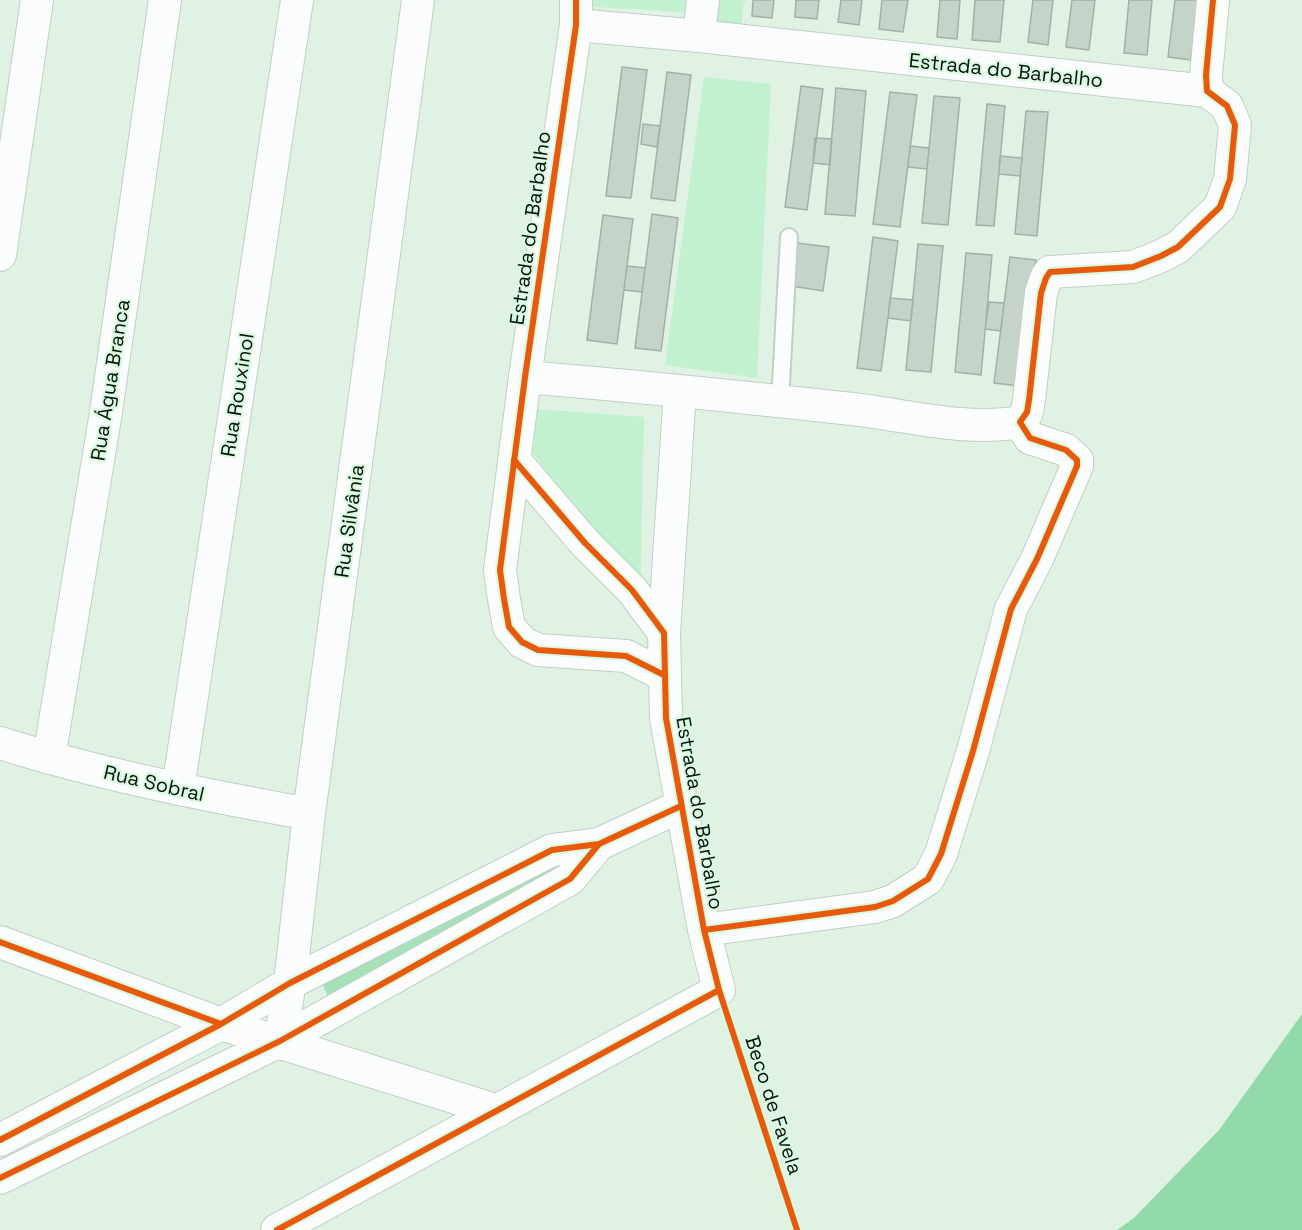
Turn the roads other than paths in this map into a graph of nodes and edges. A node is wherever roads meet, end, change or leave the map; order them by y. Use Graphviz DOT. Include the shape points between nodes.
graph roads {
  1 [pos="37,0"];
  2 [pos="165,0"];
  3 [pos="297,0"];
  4 [pos="418,0"];
  5 [pos="703,0"];
  6 [pos="1213,0"];
  7 [pos="576,12"];
  8 [pos="699,36"];
  9 [pos="1207,91"];
  10 [pos="789,237"];
  11 [pos="0,255"];
  12 [pos="525,377"];
  13 [pos="680,391"];
  14 [pos="780,402"];
  15 [pos="1020,422"];
  16 [pos="514,460"];
  17 [pos="664,633"];
  18 [pos="664,675"];
  19 [pos="0,743"];
  20 [pos="49,758"];
  21 [pos="178,789"];
  22 [pos="681,806"];
  23 [pos="309,814"];
  24 [pos="599,844"];
  25 [pos="704,930"];
  26 [pos="0,942"];
  27 [pos="290,983"];
  28 [pos="221,1024"];
  29 [pos="280,1041"];
  30 [pos="498,1111"];
  31 [pos="0,1140"];
  32 [pos="0,1178"];
  33 [pos="277,1230"];
  1 -- 11 [label="street"];
  2 -- 20 [label="street, Rua Água Branca" via="106,412"];
  3 -- 21 [label="street, Rua Rouxinol"];
  4 -- 23 [label="street, Rua Silvânia"];
  5 -- 8 [label="street"];
  6 -- 9 [label="street"];
  7 -- 8 [label="street, Estrada do Barbalho"];
  7 -- 12 [label="street, Estrada do Barbalho"];
  8 -- 9 [label="street, Estrada do Barbalho"];
  9 -- 15 [label="street" via="1227,106 1235,125 1230,179 1220,207 1178,247 1133,267 1050,272 1041,293 1027,412"];
  10 -- 14 [label="lane"];
  12 -- 13 [label="street"];
  12 -- 16 [label="street, Estrada do Barbalho"];
  13 -- 14 [label="street"];
  13 -- 17 [label="street, Estrada do Barbalho"];
  14 -- 15 [label="street" via="947,422"];
  15 -- 25 [label="street" via="1030,438 1066,450 1077,460 1077,466 1011,609 973,752 941,854 928,879 893,901 875,907"];
  16 -- 17 [label="street" via="585,543 632,590"];
  16 -- 18 [label="street, Estrada do Barbalho" via="500,570 509,627 522,642 538,650 626,656"];
  17 -- 18 [label="street, Estrada do Barbalho"];
  18 -- 22 [label="street, Estrada do Barbalho" via="666,718"];
  19 -- 20 [label="street, Rua Sobral"];
  20 -- 21 [label="street, Rua Sobral"];
  21 -- 23 [label="street, Rua Sobral"];
  22 -- 24 [label="street"];
  22 -- 25 [label="street, Estrada do Barbalho"];
  23 -- 27 [label="street, Rua Silvânia"];
  24 -- 27 [label="street" via="552,850"];
  24 -- 29 [label="street" via="570,879"];
  25 -- 30 [label="street, Estrada do Barbalho" via="719,990"];
  26 -- 28 [label="street"];
  27 -- 28 [label="street"];
  27 -- 29 [label="street, Rua Silvânia"];
  28 -- 29 [label="street"];
  28 -- 31 [label="street"];
  29 -- 30 [label="street"];
  29 -- 32 [label="street"];
  30 -- 33 [label="street"];
}
